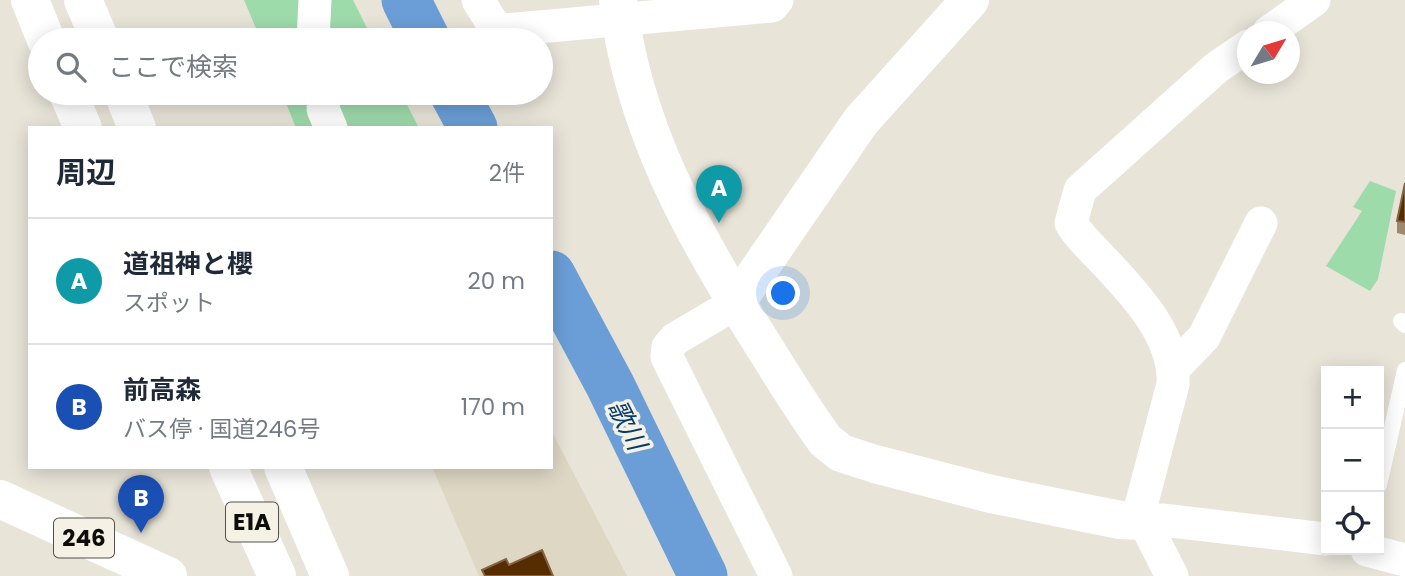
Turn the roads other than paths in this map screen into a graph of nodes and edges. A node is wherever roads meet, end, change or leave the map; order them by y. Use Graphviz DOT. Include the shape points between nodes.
graph roads {
  1 [pos="30,0"];
  2 [pos="83,0"];
  3 [pos="315,0"];
  4 [pos="478,0"];
  5 [pos="777,0"];
  6 [pos="970,0"];
  7 [pos="1314,0"];
  8 [pos="619,11"];
  9 [pos="1284,21"];
  10 [pos="41,28"];
  11 [pos="95,28"];
  12 [pos="314,28"];
  13 [pos="500,28"];
  14 [pos="517,28"];
  15 [pos="1237,54"];
  16 [pos="73,105"];
  17 [pos="127,105"];
  18 [pos="325,105"];
  19 [pos="82,126"];
  20 [pos="136,126"];
  21 [pos="329,126"];
  22 [pos="1246,235"];
  23 [pos="736,303"];
  24 [pos="1174,368"];
  25 [pos="1405,370"];
  26 [pos="1384,463"];
  27 [pos="229,469"];
  28 [pos="284,469"];
  29 [pos="0,499"];
  30 [pos="1141,521"];
  31 [pos="1321,538"];
  32 [pos="1384,554"];
  33 [pos="1405,560"];
  34 [pos="168,576"];
  35 [pos="276,576"];
  36 [pos="330,576"];
  37 [pos="776,576"];
  38 [pos="1172,576"];
  1 -- 10 [label="main road"];
  2 -- 11 [label="main road"];
  3 -- 12 [label="street"];
  4 -- 13 [label="street"];
  5 -- 8 [label="street" via="772,6"];
  6 -- 23 [label="main road" via="861,121"];
  7 -- 9 [label="street"];
  8 -- 14 [label="street"];
  8 -- 23 [label="main road" via="640,106 664,169 693,232"];
  15 -- 24 [label="street" via="1080,190 1071,223 1128,287 1162,336"];
  16 -- 19 [label="main road"];
  17 -- 20 [label="main road"];
  18 -- 21 [label="street" via="324,119"];
  22 -- 24 [label="street" via="1204,337"];
  23 -- 30 [label="main road" via="811,421 841,453 991,494"];
  23 -- 37 [label="street" via="675,339 667,356"];
  24 -- 30 [label="street"];
  25 -- 26 [label="lane"];
  27 -- 35 [label="main road, E1A"];
  28 -- 36 [label="main road, E1A"];
  29 -- 34 [label="main road, 246"];
  30 -- 31 [label="street"];
  30 -- 38 [label="street"];
  32 -- 33 [label="street"];
}
